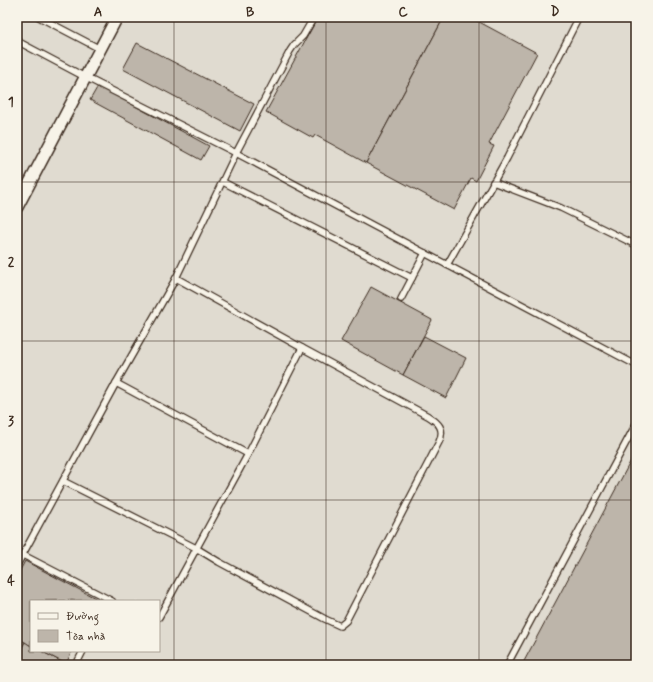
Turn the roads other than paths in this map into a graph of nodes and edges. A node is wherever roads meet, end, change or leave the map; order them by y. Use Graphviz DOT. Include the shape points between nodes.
graph roads {
  1 [pos="39,17"];
  2 [pos="117,17"];
  3 [pos="314,17"];
  4 [pos="579,17"];
  5 [pos="17,40"];
  6 [pos="100,49"];
  7 [pos="85,77"];
  8 [pos="236,154"];
  9 [pos="223,182"];
  10 [pos="493,182"];
  11 [pos="17,207"];
  12 [pos="636,245"];
  13 [pos="425,253"];
  14 [pos="447,265"];
  15 [pos="176,278"];
  16 [pos="412,278"];
  17 [pos="401,299"];
  18 [pos="302,348"];
  19 [pos="636,365"];
  20 [pos="116,383"];
  21 [pos="636,424"];
  22 [pos="248,454"];
  23 [pos="63,481"];
  24 [pos="196,548"];
  25 [pos="22,555"];
  26 [pos="17,565"];
  27 [pos="108,600"];
  28 [pos="160,615"];
  29 [pos="82,652"];
  30 [pos="76,665"];
  31 [pos="508,665"];
  1 -- 6 [label="lane"];
  2 -- 6 [label="street"];
  3 -- 8 [label="lane" via="290,51"];
  4 -- 10 [label="lane"];
  5 -- 7 [label="lane"];
  6 -- 7 [label="street"];
  7 -- 8 [label="lane"];
  7 -- 11 [label="street"];
  8 -- 9 [label="lane"];
  8 -- 13 [label="lane"];
  9 -- 15 [label="lane"];
  9 -- 16 [label="lane"];
  10 -- 12 [label="lane" via="561,208"];
  10 -- 14 [label="lane"];
  13 -- 14 [label="lane"];
  13 -- 16 [label="lane"];
  14 -- 19 [label="lane"];
  15 -- 18 [label="lane"];
  15 -- 20 [label="lane"];
  16 -- 17 [label="lane"];
  18 -- 22 [label="lane"];
  18 -- 24 [label="lane" via="428,416 434,420 442,436 346,621 340,626 325,619"];
  20 -- 22 [label="lane"];
  20 -- 23 [label="lane"];
  21 -- 31 [label="lane"];
  22 -- 24 [label="lane"];
  23 -- 24 [label="lane"];
  23 -- 25 [label="lane"];
  24 -- 28 [label="lane"];
  25 -- 26 [label="lane"];
  25 -- 27 [label="lane"];
  29 -- 30 [label="lane"];
}
